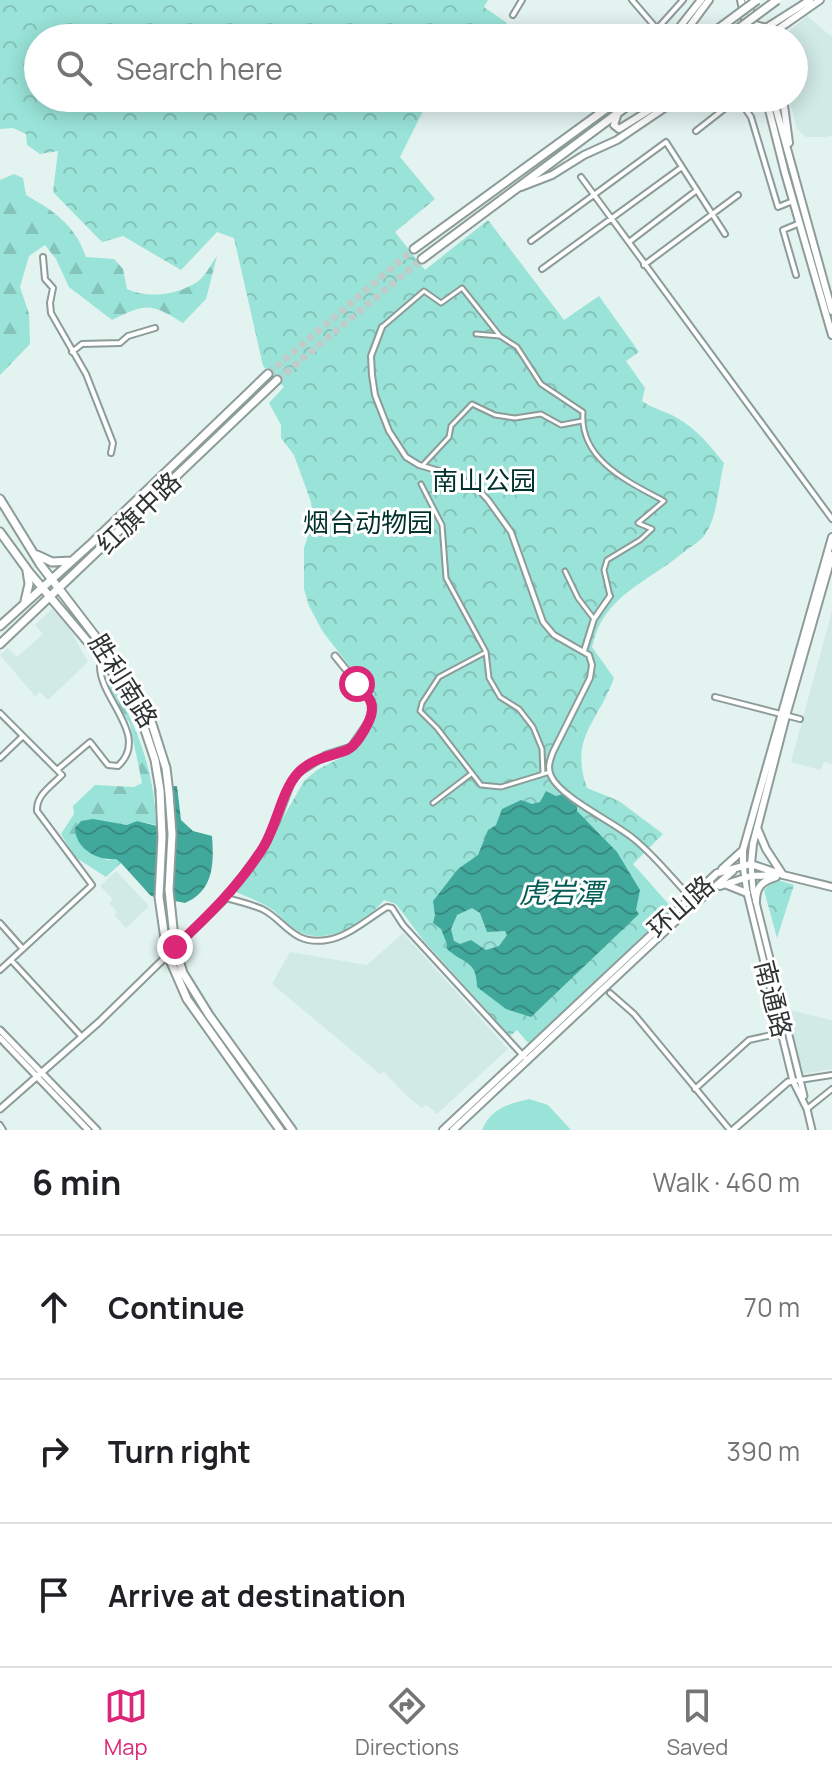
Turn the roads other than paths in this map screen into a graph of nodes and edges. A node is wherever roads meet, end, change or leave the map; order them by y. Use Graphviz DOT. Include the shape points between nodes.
graph roads {
  1 [pos="522,0"];
  2 [pos="632,0"];
  3 [pos="683,0"];
  4 [pos="701,0"];
  5 [pos="709,0"];
  6 [pos="748,0"];
  7 [pos="777,0"];
  8 [pos="810,0"];
  9 [pos="820,0"];
  10 [pos="513,15"];
  11 [pos="750,19"];
  12 [pos="653,24"];
  13 [pos="661,24"];
  14 [pos="682,24"];
  15 [pos="691,24"];
  16 [pos="721,24"];
  17 [pos="745,24"];
  18 [pos="747,24"];
  19 [pos="751,24"];
  20 [pos="755,24"];
  21 [pos="772,24"];
  22 [pos="786,24"];
  23 [pos="602,112"];
  24 [pos="619,112"];
  25 [pos="622,112"];
  26 [pos="647,112"];
  27 [pos="658,112"];
  28 [pos="720,112"];
  29 [pos="748,112"];
  30 [pos="771,112"];
  31 [pos="773,112"];
  32 [pos="786,112"];
  33 [pos="696,131"];
  34 [pos="789,151"];
  35 [pos="682,167"];
  36 [pos="581,177"];
  37 [pos="514,190"];
  38 [pos="697,190"];
  39 [pos="593,194"];
  40 [pos="738,195"];
  41 [pos="794,201"];
  42 [pos="713,213"];
  43 [pos="611,219"];
  44 [pos="800,220"];
  45 [pos="725,234"];
  46 [pos="531,241"];
  47 [pos="628,243"];
  48 [pos="414,249"];
  49 [pos="43,257"];
  50 [pos="422,259"];
  51 [pos="644,265"];
  52 [pos="542,269"];
  53 [pos="796,275"];
  54 [pos="832,311"];
  55 [pos="382,327"];
  56 [pos="155,328"];
  57 [pos="476,334"];
  58 [pos="832,335"];
  59 [pos="500,336"];
  60 [pos="72,352"];
  61 [pos="268,374"];
  62 [pos="277,380"];
  63 [pos="582,421"];
  64 [pos="111,453"];
  65 [pos="423,466"];
  66 [pos="421,484"];
  67 [pos="0,499"];
  68 [pos="832,519"];
  69 [pos="0,532"];
  70 [pos="832,537"];
  71 [pos="33,551"];
  72 [pos="832,555"];
  73 [pos="73,561"];
  74 [pos="24,565"];
  75 [pos="565,571"];
  76 [pos="51,580"];
  77 [pos="42,587"];
  78 [pos="59,589"];
  79 [pos="610,596"];
  80 [pos="51,597"];
  81 [pos="25,602"];
  82 [pos="594,619"];
  83 [pos="0,626"];
  84 [pos="0,644"];
  85 [pos="584,651"];
  86 [pos="486,652"];
  87 [pos="335,656"];
  88 [pos="104,661"];
  89 [pos="715,697"];
  90 [pos="0,713"];
  91 [pos="783,716"];
  92 [pos="800,719"];
  93 [pos="23,736"];
  94 [pos="0,758"];
  95 [pos="57,770"];
  96 [pos="546,773"];
  97 [pos="471,774"];
  98 [pos="433,803"];
  99 [pos="757,827"];
  100 [pos="743,850"];
  101 [pos="751,864"];
  102 [pos="743,865"];
  103 [pos="717,873"];
  104 [pos="783,875"];
  105 [pos="748,876"];
  106 [pos="720,886"];
  107 [pos="832,887"];
  108 [pos="712,888"];
  109 [pos="747,893"];
  110 [pos="690,897"];
  111 [pos="226,898"];
  112 [pos="756,901"];
  113 [pos="0,923"];
  114 [pos="175,943"];
  115 [pos="23,949"];
  116 [pos="167,953"];
  117 [pos="11,960"];
  118 [pos="0,970"];
  119 [pos="610,993"];
  120 [pos="0,1030"];
  121 [pos="781,1033"];
  122 [pos="82,1037"];
  123 [pos="0,1038"];
  124 [pos="526,1058"];
  125 [pos="40,1075"];
  126 [pos="832,1075"];
  127 [pos="796,1080"];
  128 [pos="694,1089"];
  129 [pos="832,1089"];
  130 [pos="0,1109"];
  131 [pos="807,1109"];
  132 [pos="0,1125"];
  133 [pos="3,1130"];
  134 [pos="88,1130"];
  135 [pos="97,1130"];
  136 [pos="280,1130"];
  137 [pos="292,1130"];
  138 [pos="443,1130"];
  139 [pos="453,1130"];
  140 [pos="731,1130"];
  141 [pos="812,1130"];
  1 -- 10 [label="street"];
  2 -- 12 [label="street"];
  3 -- 13 [label="street"];
  4 -- 14 [label="main road"];
  5 -- 15 [label="main road"];
  6 -- 11 [label="main road"];
  6 -- 16 [label="main road, bridge"];
  6 -- 18 [label="main road"];
  7 -- 17 [label="main road, bridge"];
  8 -- 21 [label="main road"];
  9 -- 22 [label="main road"];
  11 -- 19 [label="main road"];
  11 -- 20 [label="main road"];
  23 -- 48 [label="main road"];
  24 -- 37 [label="main road"];
  25 -- 26 [label="main road" via="613,124 616,128"];
  27 -- 37 [label="main road" via="617,140"];
  28 -- 33 [label="street"];
  29 -- 41 [label="street" via="778,207"];
  30 -- 41 [label="main road"];
  31 -- 34 [label="main road"];
  32 -- 34 [label="main road"];
  34 -- 54 [label="main road"];
  35 -- 38 [label="street"];
  35 -- 39 [label="street" via="666,142"];
  35 -- 43 [label="street"];
  36 -- 39 [label="street"];
  37 -- 50 [label="main road"];
  38 -- 42 [label="street"];
  38 -- 47 [label="street"];
  39 -- 43 [label="street"];
  39 -- 46 [label="street"];
  40 -- 42 [label="street"];
  41 -- 44 [label="main road"];
  42 -- 45 [label="street"];
  42 -- 51 [label="street"];
  43 -- 47 [label="street"];
  43 -- 52 [label="street"];
  44 -- 53 [label="street" via="783,230"];
  44 -- 58 [label="main road"];
  47 -- 51 [label="street"];
  49 -- 60 [label="street" via="45,279 53,288 51,313"];
  51 -- 68 [label="street"];
  55 -- 59 [label="street" via="424,291 441,303 462,288"];
  55 -- 65 [label="street" via="371,356 375,395 406,457"];
  56 -- 60 [label="street" via="120,343 82,344"];
  57 -- 59 [label="street"];
  59 -- 63 [label="street" via="517,347 541,384 583,412"];
  60 -- 64 [label="street" via="113,443"];
  61 -- 73 [label="main road, 红旗中路"];
  62 -- 78 [label="main road, 红旗中路"];
  63 -- 65 [label="street" via="561,425 541,414 495,415 472,404"];
  63 -- 79 [label="street" via="590,442 616,476 664,501 638,523 652,529 607,560"];
  65 -- 85 [label="street" via="453,475 488,500 511,532 543,622 554,635"];
  66 -- 86 [label="street" via="442,525 446,578"];
  67 -- 71 [label="main road, 胜利南路"];
  69 -- 74 [label="main road, 胜利南路"];
  70 -- 91 [label="main road"];
  71 -- 73 [label="main road" via="52,562"];
  71 -- 76 [label="main road, 胜利南路"];
  72 -- 91 [label="main road"];
  73 -- 76 [label="main road, 红旗中路"];
  74 -- 77 [label="main road, 胜利南路"];
  74 -- 81 [label="main road" via="29,584"];
  75 -- 82 [label="street"];
  76 -- 77 [label="main road, 红旗中路"];
  76 -- 78 [label="main road, 胜利南路"];
  77 -- 80 [label="main road, 胜利南路"];
  77 -- 81 [label="main road, 红旗中路"];
  78 -- 80 [label="main road, 红旗中路"];
  78 -- 114 [label="main road, 胜利南路" via="138,696 157,735 169,793"];
  79 -- 82 [label="street"];
  80 -- 84 [label="main road, 红旗中路"];
  80 -- 88 [label="main road, 胜利南路"];
  81 -- 83 [label="main road, 红旗中路"];
  82 -- 85 [label="street"];
  85 -- 96 [label="street" via="592,665 590,678"];
  86 -- 96 [label="street" via="489,678 500,697 533,727"];
  86 -- 97 [label="street" via="439,677 420,711"];
  87 -- 111 [label="street" via="371,700 369,721 351,747 298,773 264,847"];
  88 -- 95 [label="street" via="100,673 121,714 128,754 113,767 90,742"];
  88 -- 116 [label="main road, 胜利南路" via="143,724 155,760 162,837 159,897"];
  89 -- 91 [label="street"];
  90 -- 93 [label="street"];
  91 -- 92 [label="street"];
  91 -- 99 [label="main road"];
  91 -- 100 [label="main road"];
  93 -- 94 [label="street"];
  93 -- 95 [label="street"];
  95 -- 115 [label="street" via="62,775 38,800 37,811 92,885"];
  96 -- 97 [label="street" via="489,788"];
  96 -- 110 [label="street" via="634,839"];
  97 -- 98 [label="street"];
  99 -- 101 [label="main road"];
  99 -- 104 [label="main road"];
  100 -- 102 [label="main road"];
  100 -- 103 [label="main road"];
  101 -- 102 [label="main road"];
  101 -- 104 [label="main road"];
  101 -- 105 [label="street"];
  102 -- 103 [label="main road, 环山路"];
  102 -- 105 [label="street, 南通路"];
  102 -- 108 [label="main road, 环山路"];
  103 -- 110 [label="main road, 环山路"];
  104 -- 105 [label="main road, 环山路"];
  104 -- 107 [label="main road"];
  104 -- 112 [label="main road" via="763,882"];
  105 -- 106 [label="main road, 环山路"];
  105 -- 109 [label="street, 南通路"];
  105 -- 112 [label="street"];
  106 -- 108 [label="main road, 环山路"];
  106 -- 109 [label="main road"];
  108 -- 124 [label="main road, 环山路"];
  109 -- 121 [label="street, 南通路"];
  110 -- 124 [label="main road, 环山路"];
  111 -- 114 [label="street"];
  111 -- 124 [label="street" via="264,910 284,929 313,940 341,935 392,908"];
  112 -- 127 [label="street"];
  113 -- 115 [label="street"];
  114 -- 116 [label="street"];
  114 -- 137 [label="main road, 胜利南路" via="196,997"];
  115 -- 117 [label="street"];
  116 -- 122 [label="street"];
  116 -- 136 [label="main road" via="191,1006"];
  117 -- 118 [label="street"];
  117 -- 122 [label="street"];
  119 -- 128 [label="street" via="634,1014"];
  120 -- 125 [label="street"];
  121 -- 127 [label="street, 南通路"];
  121 -- 128 [label="street" via="749,1040"];
  122 -- 125 [label="street"];
  123 -- 125 [label="street"];
  124 -- 138 [label="main road, 环山路"];
  124 -- 139 [label="main road, 环山路"];
  125 -- 130 [label="street"];
  125 -- 134 [label="street"];
  125 -- 135 [label="street"];
  126 -- 127 [label="street"];
  127 -- 131 [label="street, 南通路"];
  127 -- 140 [label="street"];
  128 -- 140 [label="street"];
  129 -- 131 [label="street"];
  131 -- 141 [label="street, 南通路"];
  132 -- 133 [label="street"];
}
